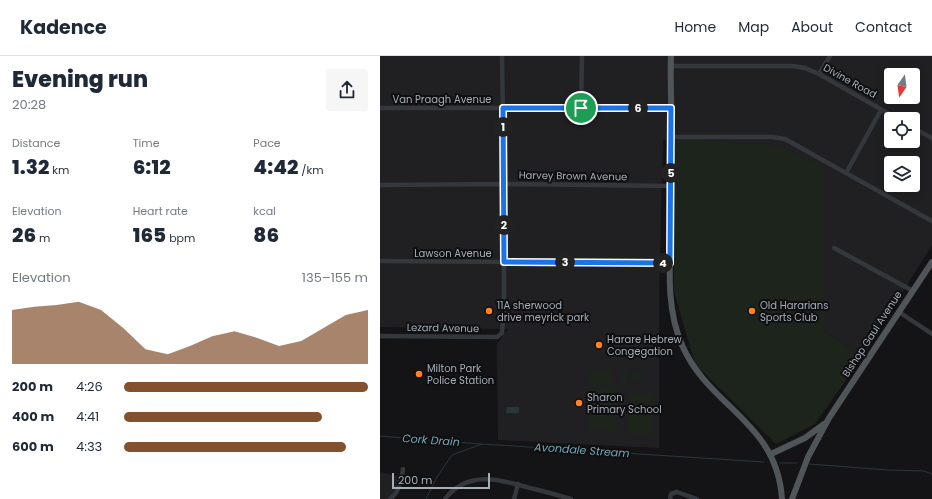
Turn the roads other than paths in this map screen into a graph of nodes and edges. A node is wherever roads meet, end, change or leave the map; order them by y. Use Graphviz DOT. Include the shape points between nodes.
graph roads {
  1 [pos="502,56"];
  2 [pos="582,56"];
  3 [pos="671,56"];
  4 [pos="830,56"];
  5 [pos="670,66"];
  6 [pos="819,74"];
  7 [pos="380,108"];
  8 [pos="503,108"];
  9 [pos="581,108"];
  10 [pos="671,108"];
  11 [pos="881,110"];
  12 [pos="885,112"];
  13 [pos="920,132"];
  14 [pos="671,137"];
  15 [pos="932,138"];
  16 [pos="846,173"];
  17 [pos="504,184"];
  18 [pos="380,185"];
  19 [pos="670,186"];
  20 [pos="932,221"];
  21 [pos="834,248"];
  22 [pos="380,261"];
  23 [pos="504,262"];
  24 [pos="932,262"];
  25 [pos="670,263"];
  26 [pos="913,291"];
  27 [pos="899,312"];
  28 [pos="932,334"];
  29 [pos="380,336"];
  30 [pos="829,418"];
  31 [pos="771,454"];
  32 [pos="403,468"];
  33 [pos="518,484"];
  34 [pos="390,499"];
  35 [pos="445,499"];
  36 [pos="514,499"];
  37 [pos="571,499"];
  38 [pos="670,499"];
  39 [pos="697,499"];
  40 [pos="782,499"];
  41 [pos="792,499"];
  1 -- 8 [label="street"];
  2 -- 9 [label="street"];
  3 -- 5 [label="main road"];
  4 -- 6 [label="street"];
  5 -- 6 [label="street, Divine Road" via="793,66"];
  5 -- 10 [label="main road"];
  6 -- 11 [label="street, Divine Road"];
  7 -- 8 [label="street, Van Praagh Avenue"];
  8 -- 9 [label="street, Van Praagh Avenue"];
  8 -- 17 [label="street"];
  9 -- 10 [label="street, Van Praagh Avenue"];
  10 -- 14 [label="main road"];
  11 -- 12 [label="street, Divine Road"];
  11 -- 16 [label="street"];
  13 -- 15 [label="street"];
  14 -- 16 [label="street" via="778,137"];
  14 -- 19 [label="main road"];
  16 -- 20 [label="street"];
  17 -- 18 [label="street, Harvey Brown Avenue"];
  17 -- 19 [label="street, Harvey Brown Avenue"];
  17 -- 23 [label="street"];
  19 -- 25 [label="main road"];
  21 -- 26 [label="street"];
  22 -- 23 [label="street, Lawson Avenue"];
  23 -- 25 [label="street, Lawson Avenue"];
  23 -- 29 [label="street, Lezard Avenue" via="503,330 500,336"];
  24 -- 26 [label="main road, Bishop Gaul Avenue"];
  25 -- 31 [label="main road" via="673,318 686,353 707,384 752,427"];
  26 -- 27 [label="main road, Bishop Gaul Avenue"];
  27 -- 28 [label="street"];
  27 -- 30 [label="main road, Bishop Gaul Avenue"];
  30 -- 31 [label="main road" via="805,438"];
  30 -- 41 [label="main road" via="808,457"];
  31 -- 40 [label="main road" via="780,478"];
  32 -- 34 [label="street" via="400,487"];
  33 -- 35 [label="street" via="494,479 474,480 452,492"];
  33 -- 36 [label="street"];
  33 -- 37 [label="street"];
  38 -- 39 [label="street" via="671,494 676,492"];
}
